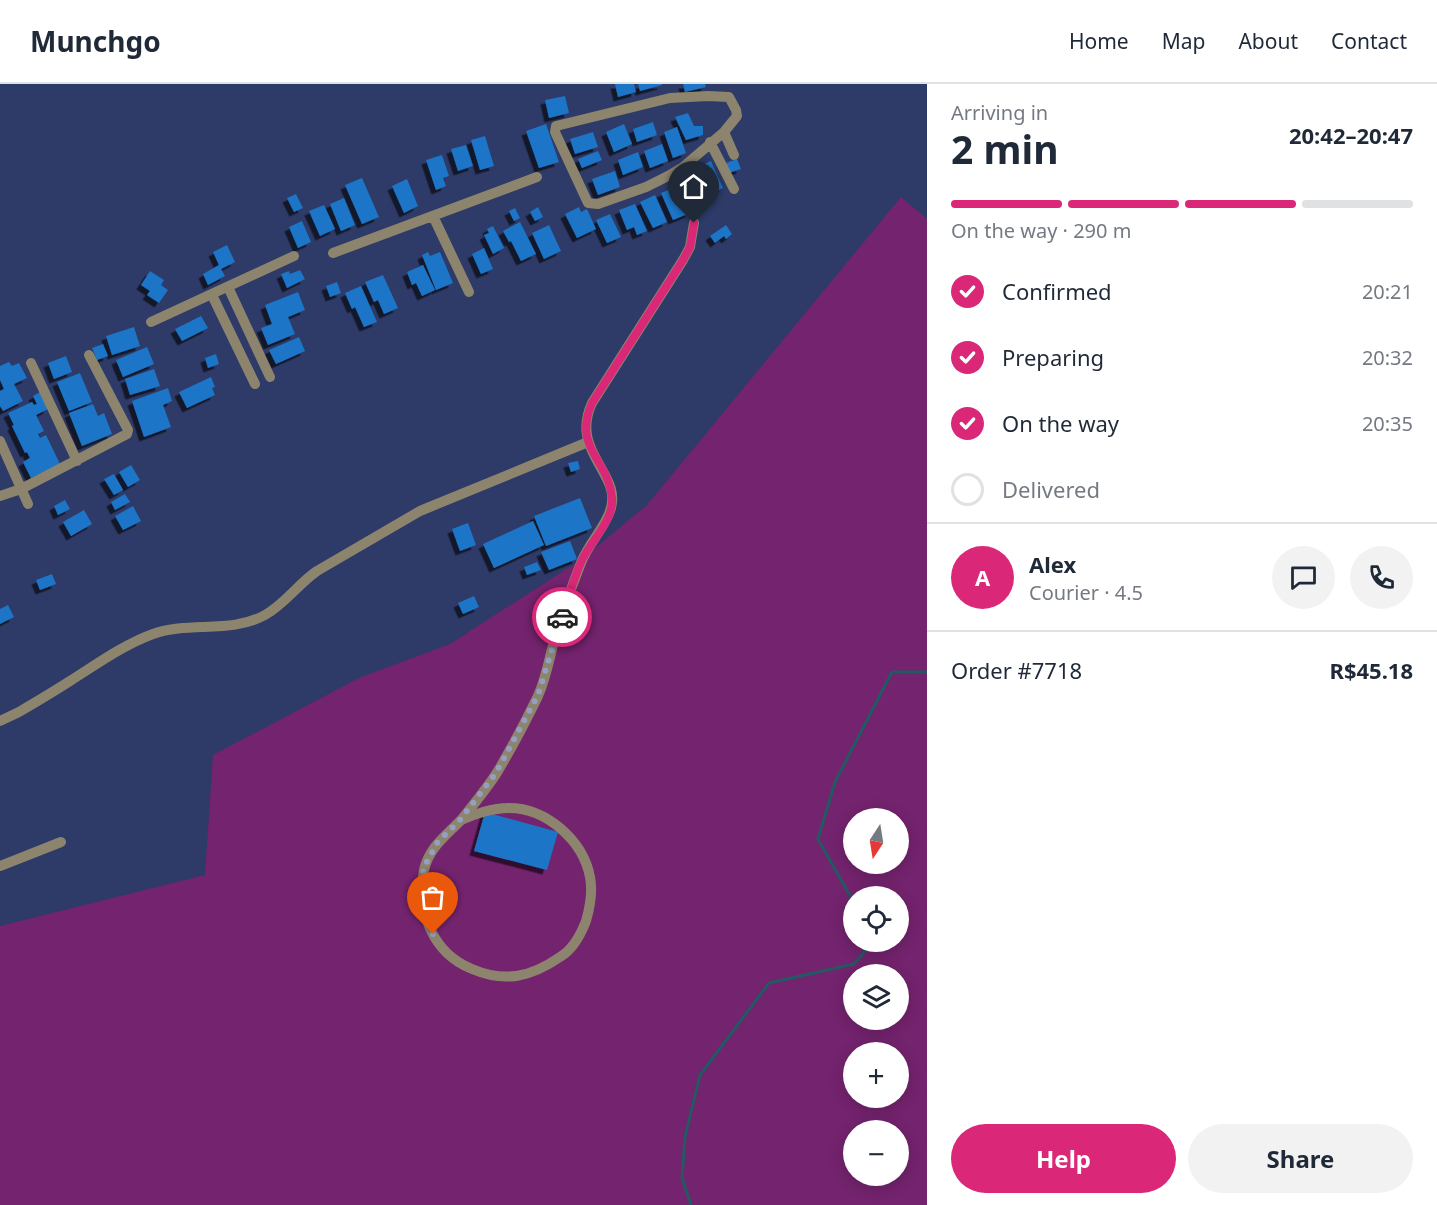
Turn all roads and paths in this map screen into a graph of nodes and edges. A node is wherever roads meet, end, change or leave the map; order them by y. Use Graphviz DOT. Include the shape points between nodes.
graph roads {
  1 [pos="724,132"];
  2 [pos="710,142"];
  3 [pos="734,155"];
  4 [pos="537,177"];
  5 [pos="734,189"];
  6 [pos="433,216"];
  7 [pos="694,223"];
  8 [pos="333,253"];
  9 [pos="294,256"];
  10 [pos="228,287"];
  11 [pos="469,292"];
  12 [pos="212,295"];
  13 [pos="151,322"];
  14 [pos="89,355"];
  15 [pos="31,363"];
  16 [pos="270,377"];
  17 [pos="255,384"];
  18 [pos="0,441"];
  19 [pos="588,442"];
  20 [pos="77,461"];
  21 [pos="21,489"];
  22 [pos="0,496"];
  23 [pos="28,504"];
  24 [pos="0,721"];
  25 [pos="460,820"];
  26 [pos="61,842"];
  27 [pos="0,866"];
  1 -- 2 [label="street"];
  1 -- 2 [label="street" via="736,117 729,97 670,98 556,126 555,132 591,204 669,176"];
  1 -- 3 [label="street"];
  2 -- 5 [label="street"];
  4 -- 6 [label="street"];
  6 -- 8 [label="street"];
  6 -- 11 [label="street"];
  7 -- 19 [label="street" via="690,247 683,260 592,403 585,425"];
  9 -- 10 [label="street"];
  10 -- 12 [label="street"];
  10 -- 16 [label="street"];
  12 -- 13 [label="street"];
  12 -- 17 [label="street"];
  14 -- 20 [label="street" via="128,433"];
  15 -- 20 [label="street"];
  18 -- 21 [label="street"];
  19 -- 24 [label="street" via="420,511 317,571 266,615 227,626 175,628 153,634"];
  19 -- 25 [label="street" via="611,488 611,508 582,559 538,695 496,773"];
  20 -- 21 [label="street"];
  21 -- 22 [label="street"];
  21 -- 23 [label="street"];
  25 -- 25 [label="street" via="482,811 510,808 538,814 562,829 580,850 590,877 591,905 582,932 565,954 542,970 514,977 486,975 461,965 440,946 426,922 421,895 424,867 437,843"];
  26 -- 27 [label="street"];
}
